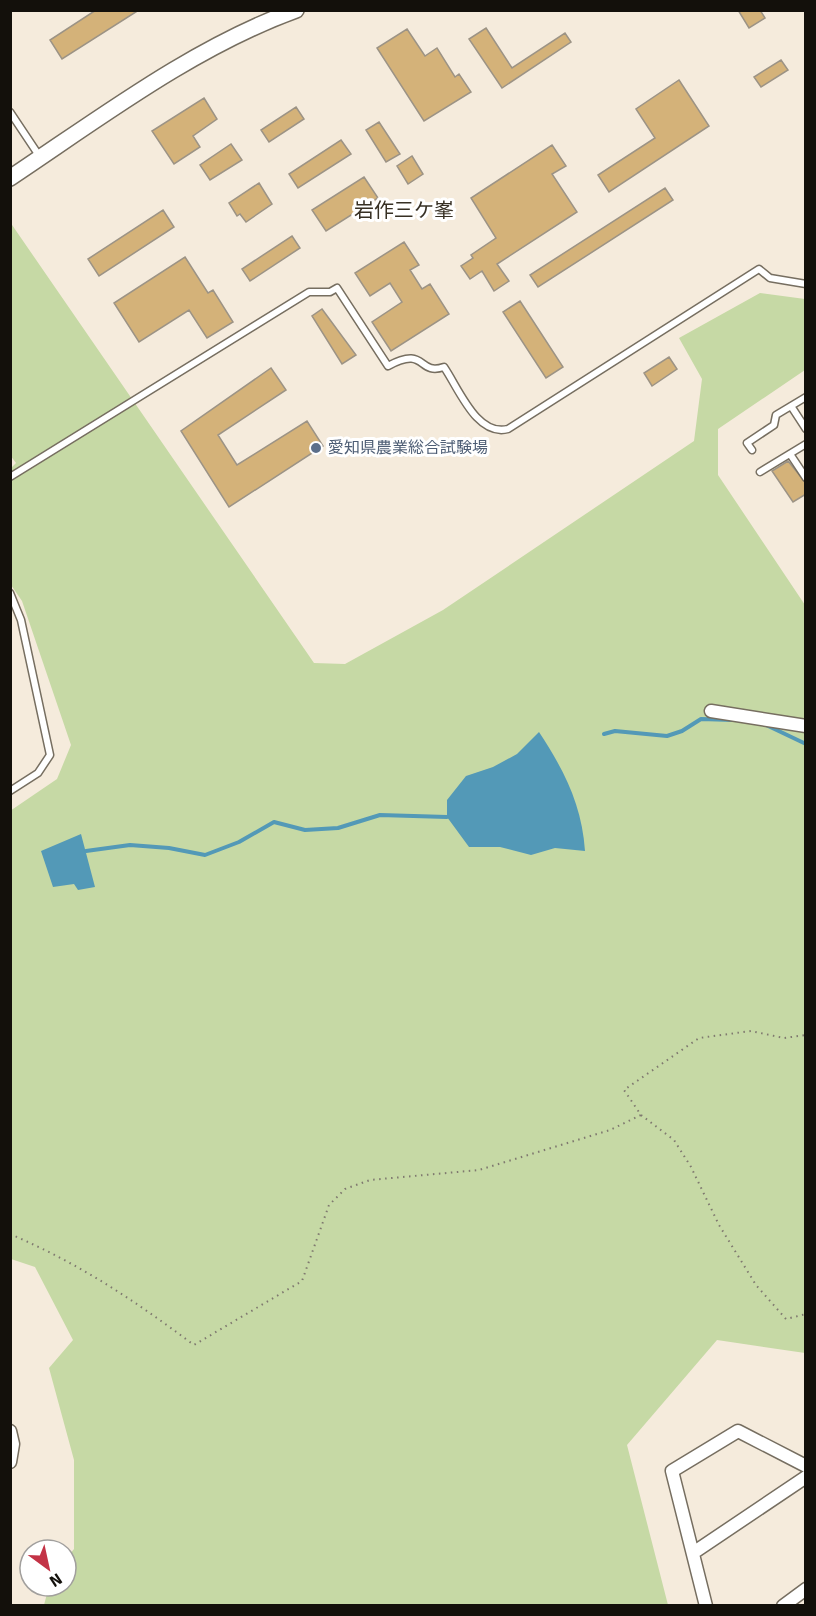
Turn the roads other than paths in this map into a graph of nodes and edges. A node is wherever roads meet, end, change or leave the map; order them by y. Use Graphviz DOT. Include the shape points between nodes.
graph roads {
  1 [pos="296,10"];
  2 [pos="10,112"];
  3 [pos="40,158"];
  4 [pos="10,178"];
  5 [pos="806,284"];
  6 [pos="806,397"];
  7 [pos="791,406"];
  8 [pos="806,429"];
  9 [pos="806,444"];
  10 [pos="752,450"];
  11 [pos="790,454"];
  12 [pos="760,472"];
  13 [pos="10,477"];
  14 [pos="806,478"];
  15 [pos="10,593"];
  16 [pos="711,711"];
  17 [pos="806,726"];
  18 [pos="10,791"];
  19 [pos="10,1431"];
  20 [pos="12,1445"];
  21 [pos="10,1462"];
  22 [pos="806,1466"];
  23 [pos="806,1477"];
  24 [pos="693,1553"];
  25 [pos="806,1589"];
  26 [pos="706,1605"];
  27 [pos="783,1605"];
  1 -- 3 [label="street" via="266,21 202,55"];
  2 -- 3 [label="lane"];
  3 -- 4 [label="street"];
  5 -- 13 [label="lane" via="770,279 759,269 508,429 494,431 480,422 444,367 430,368 413,357 388,366 337,288 309,292"];
  6 -- 7 [label="lane"];
  7 -- 8 [label="lane"];
  7 -- 10 [label="lane" via="776,415 774,425 747,442"];
  9 -- 11 [label="lane"];
  11 -- 12 [label="lane"];
  11 -- 14 [label="lane"];
  15 -- 18 [label="lane" via="21,620 50,755 38,773"];
  16 -- 17 [label="street"];
  19 -- 20 [label="street"];
  20 -- 21 [label="street"];
  22 -- 24 [label="street" via="738,1431 672,1471"];
  23 -- 24 [label="street"];
  24 -- 26 [label="street"];
  25 -- 27 [label="street"];
}
